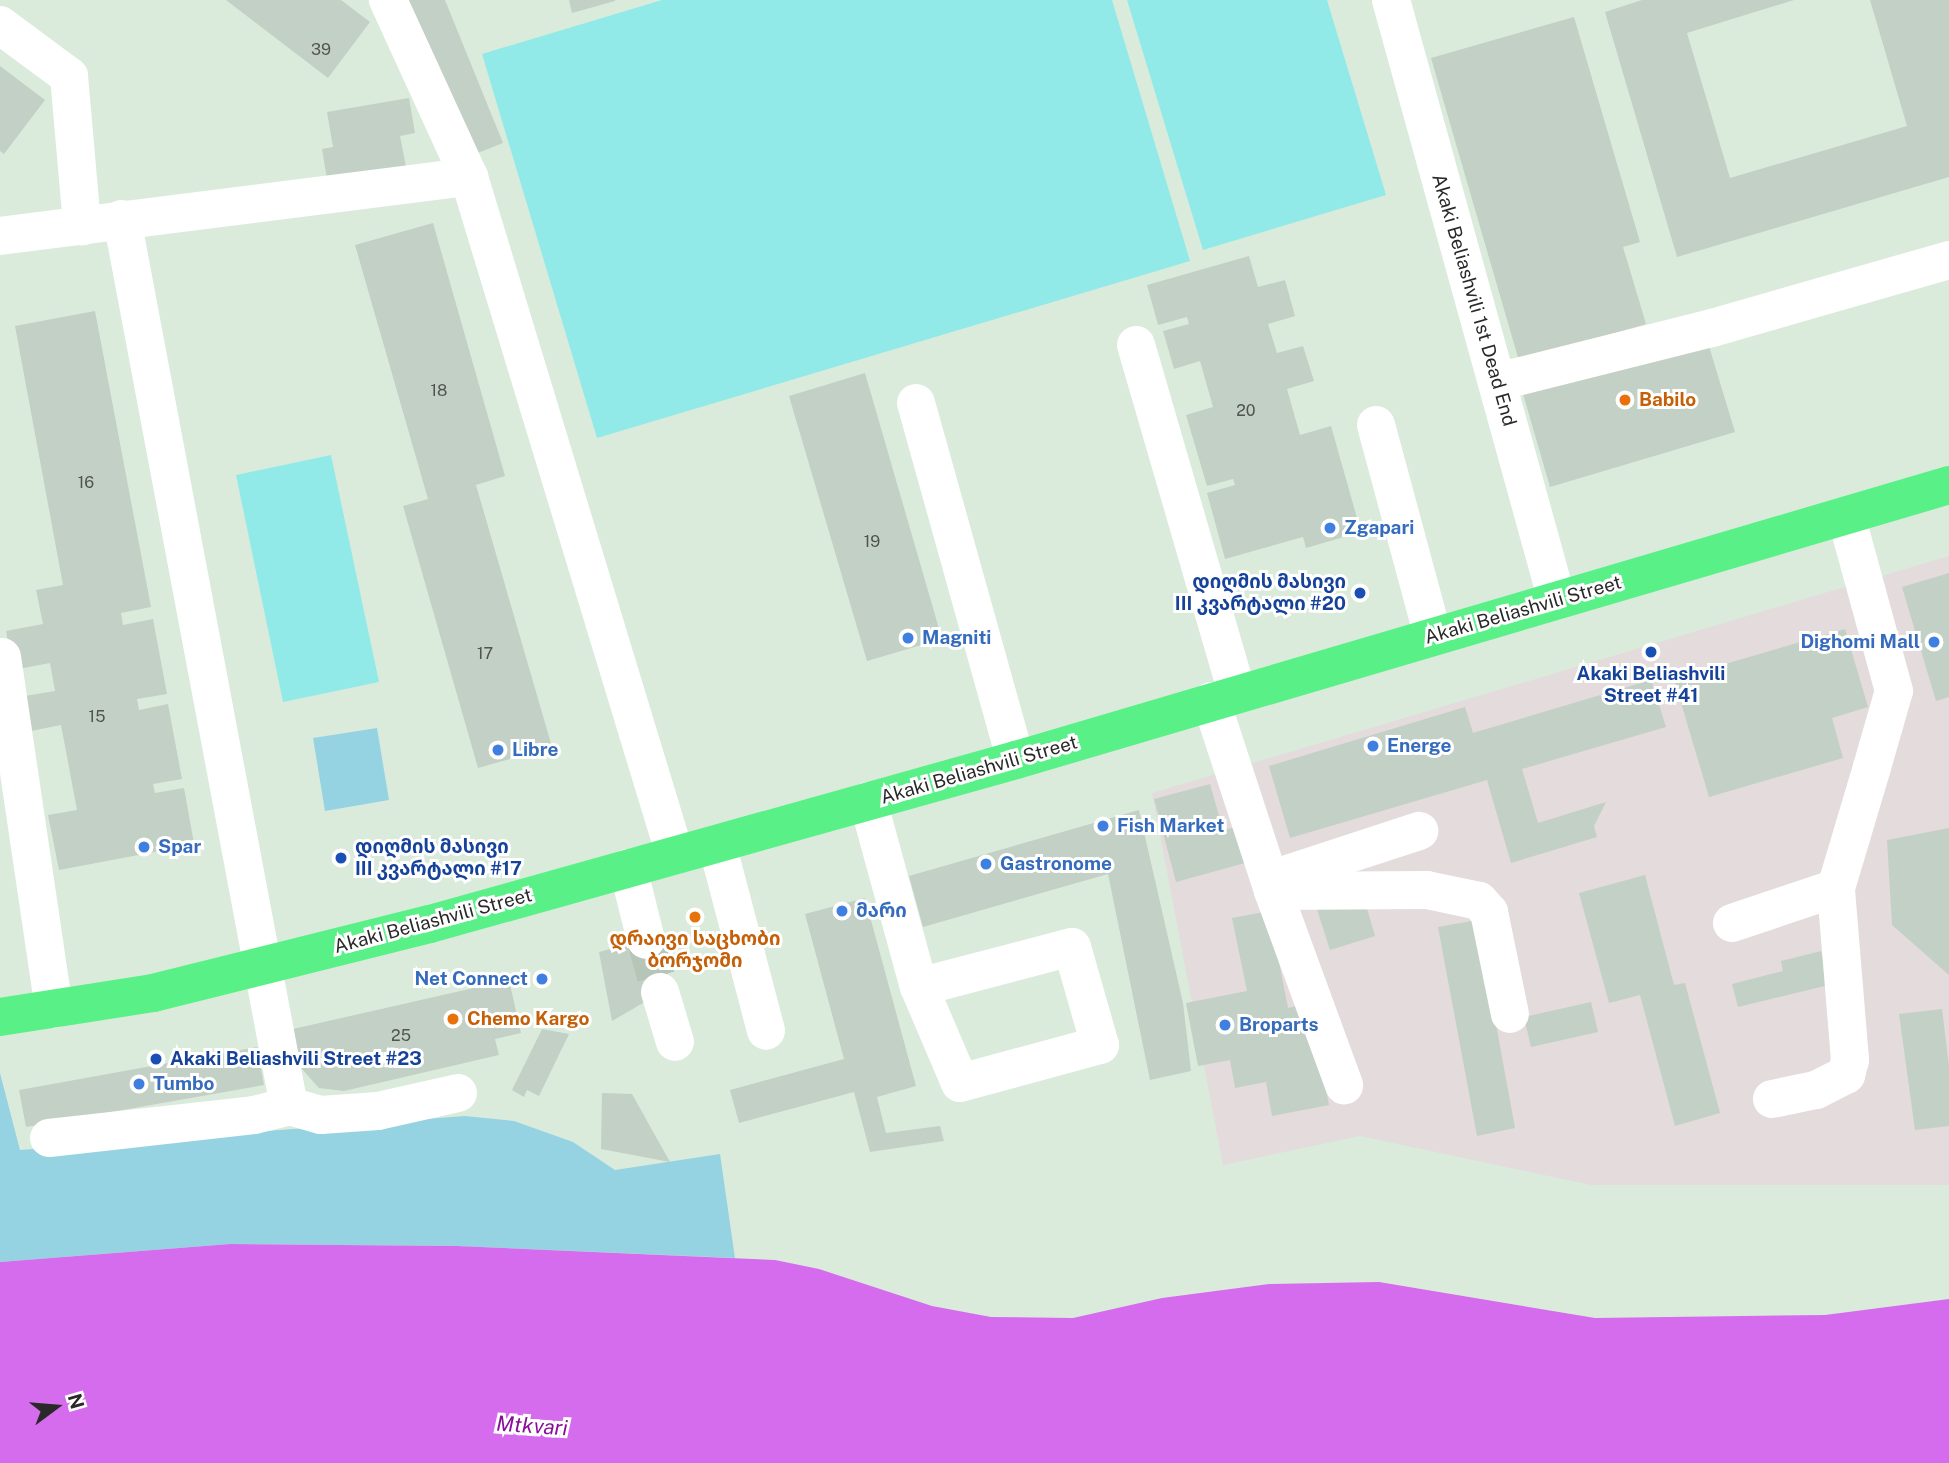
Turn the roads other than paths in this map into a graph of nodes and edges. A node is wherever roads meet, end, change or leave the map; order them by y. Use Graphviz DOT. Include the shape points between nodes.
graph roads {
  1 [pos="388,0"];
  2 [pos="1391,0"];
  3 [pos="0,25"];
  4 [pos="469,177"];
  5 [pos="122,219"];
  6 [pos="82,226"];
  7 [pos="0,236"];
  8 [pos="1949,260"];
  9 [pos="1136,345"];
  10 [pos="1497,382"];
  11 [pos="916,403"];
  12 [pos="1376,425"];
  13 [pos="1949,485"];
  14 [pos="1846,516"];
  15 [pos="1557,600"];
  16 [pos="1433,636"];
  17 [pos="2,657"];
  18 [pos="1224,697"];
  19 [pos="1016,760"];
  20 [pos="868,801"];
  21 [pos="1419,831"];
  22 [pos="717,844"];
  23 [pos="675,855"];
  24 [pos="628,868"];
  25 [pos="1272,885"];
  26 [pos="1836,888"];
  27 [pos="1731,923"];
  28 [pos="646,940"];
  29 [pos="266,965"];
  30 [pos="919,987"];
  31 [pos="660,992"];
  32 [pos="54,1009"];
  33 [pos="1510,1014"];
  34 [pos="0,1017"];
  35 [pos="766,1031"];
  36 [pos="675,1042"];
  37 [pos="1344,1086"];
  38 [pos="458,1093"];
  39 [pos="1772,1099"];
  40 [pos="289,1106"];
  41 [pos="49,1138"];
  1 -- 4 [label="lane"];
  2 -- 10 [label="lane, Akaki Beliashvili 1st Dead End"];
  3 -- 6 [label="lane" via="68,76"];
  4 -- 5 [label="lane"];
  4 -- 23 [label="lane"];
  5 -- 6 [label="lane"];
  5 -- 29 [label="lane"];
  6 -- 7 [label="lane"];
  8 -- 10 [label="lane" via="1712,328"];
  9 -- 18 [label="lane"];
  10 -- 15 [label="lane, Akaki Beliashvili 1st Dead End"];
  11 -- 19 [label="lane"];
  12 -- 16 [label="lane"];
  13 -- 14 [label="main road, Akaki Beliashvili Street"];
  14 -- 15 [label="main road, Akaki Beliashvili Street"];
  14 -- 26 [label="lane" via="1894,691"];
  15 -- 16 [label="main road, Akaki Beliashvili Street"];
  16 -- 18 [label="main road, Akaki Beliashvili Street"];
  17 -- 32 [label="lane"];
  18 -- 19 [label="main road, Akaki Beliashvili Street"];
  18 -- 25 [label="lane"];
  19 -- 20 [label="main road, Akaki Beliashvili Street"];
  20 -- 22 [label="main road, Akaki Beliashvili Street"];
  20 -- 30 [label="lane"];
  21 -- 25 [label="lane"];
  22 -- 23 [label="main road, Akaki Beliashvili Street"];
  22 -- 35 [label="lane"];
  23 -- 24 [label="main road, Akaki Beliashvili Street"];
  24 -- 28 [label="lane"];
  24 -- 29 [label="main road, Akaki Beliashvili Street"];
  25 -- 33 [label="lane" via="1427,890 1479,901 1489,912"];
  25 -- 37 [label="lane"];
  26 -- 27 [label="lane"];
  26 -- 39 [label="lane" via="1850,1060 1846,1075 1815,1090"];
  29 -- 32 [label="main road, Akaki Beliashvili Street" via="153,993"];
  29 -- 40 [label="lane"];
  30 -- 30 [label="lane" via="1072,947 1100,1045 960,1083"];
  31 -- 36 [label="lane"];
  32 -- 34 [label="main road, Akaki Beliashvili Street"];
  38 -- 40 [label="lane" via="378,1111 321,1115"];
  40 -- 41 [label="lane" via="254,1115"];
}
